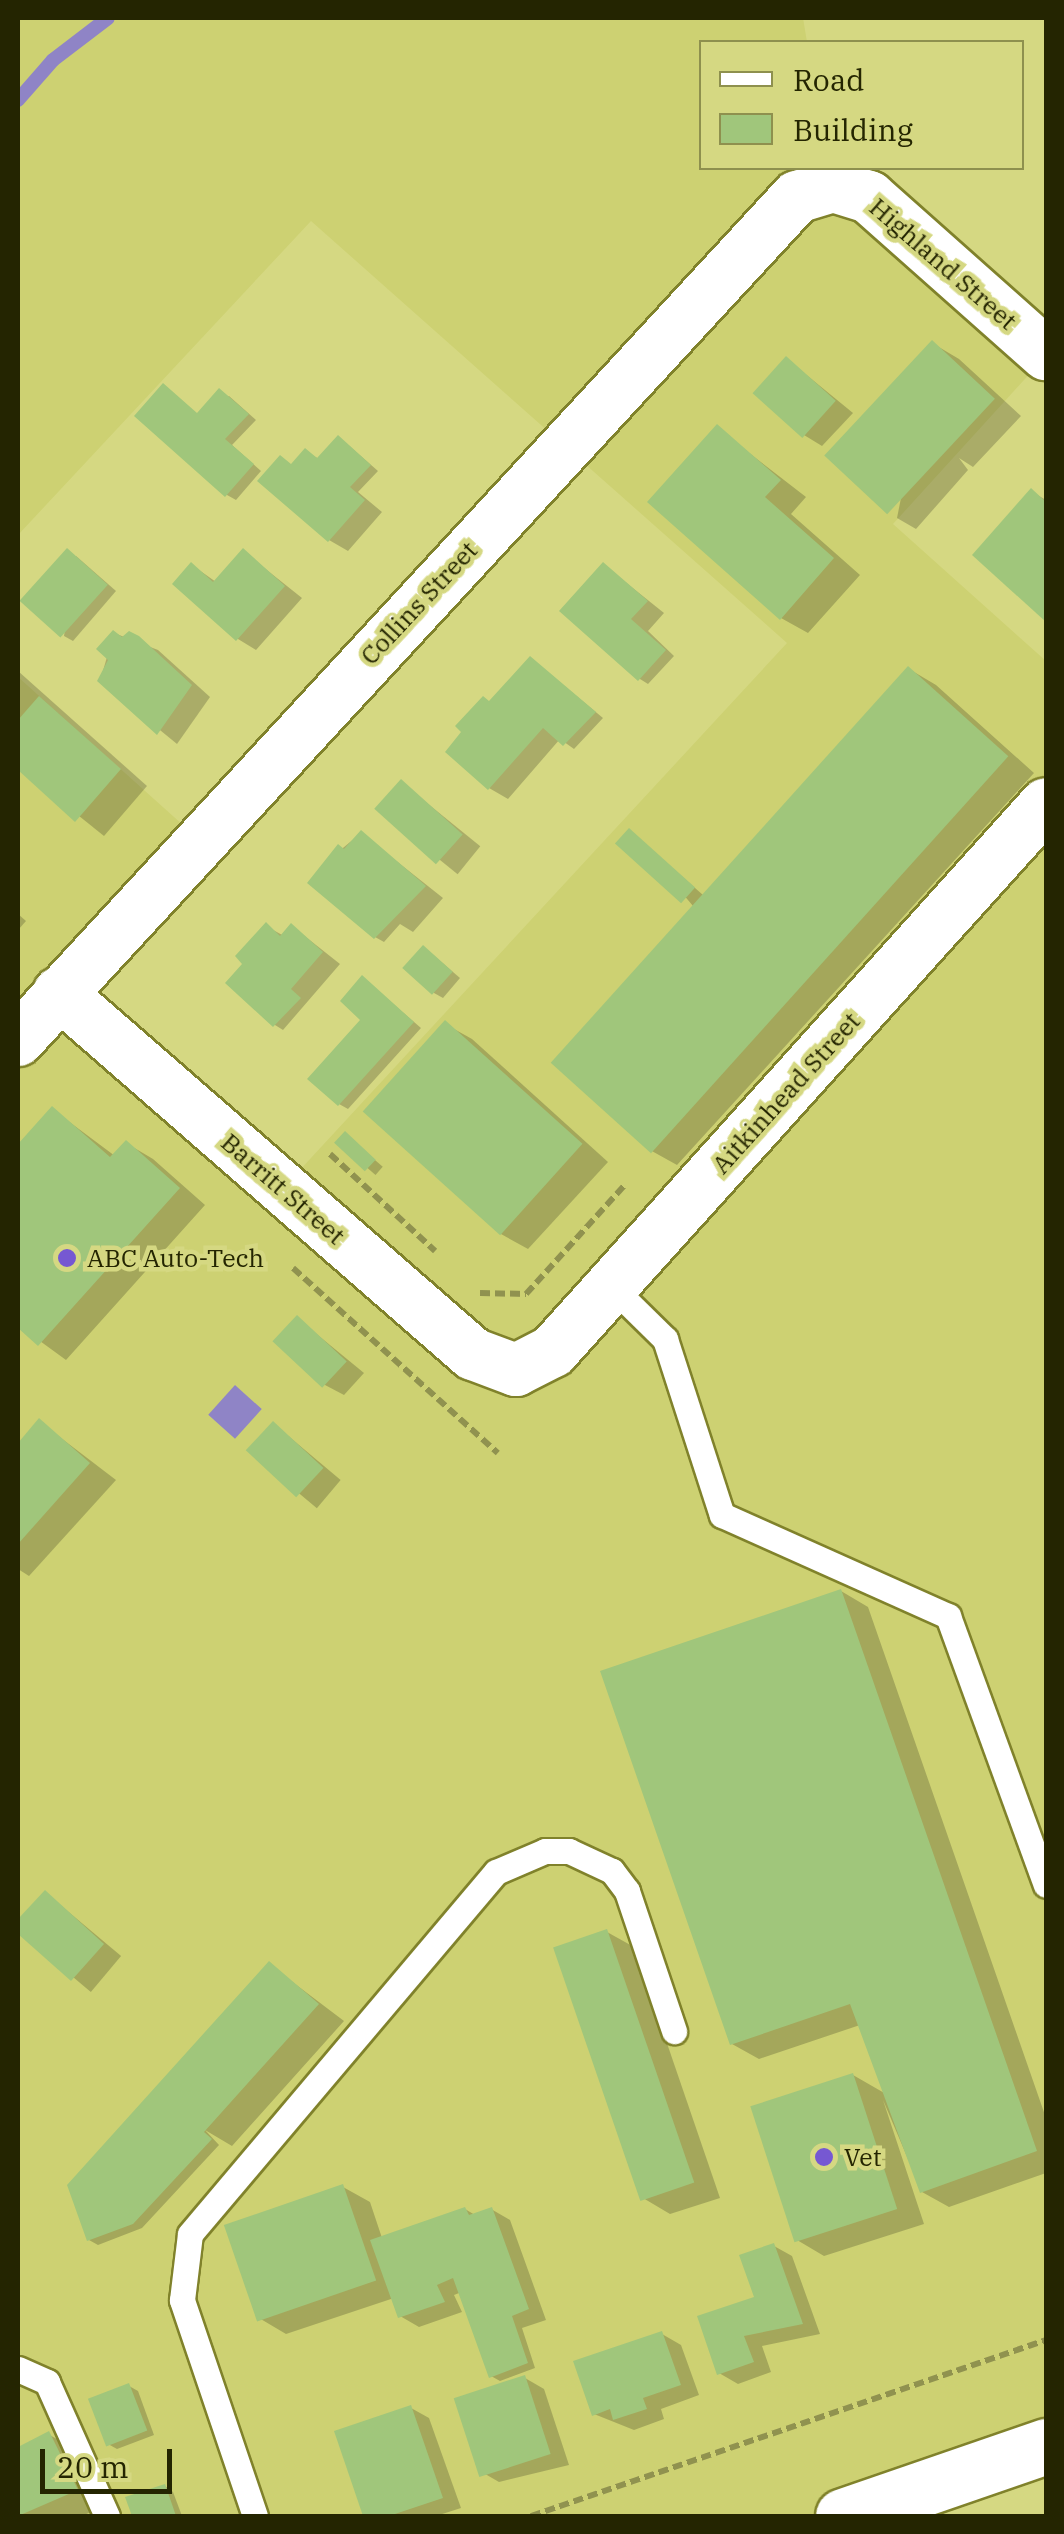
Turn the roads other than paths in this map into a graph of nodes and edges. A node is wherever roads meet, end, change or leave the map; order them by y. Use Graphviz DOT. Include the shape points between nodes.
graph roads {
  1 [pos="833,186"];
  2 [pos="1046,354"];
  3 [pos="1046,804"];
  4 [pos="59,993"];
  5 [pos="18,1040"];
  6 [pos="611,1286"];
  7 [pos="516,1370"];
  8 [pos="1046,1885"];
  9 [pos="674,2030"];
  10 [pos="18,2369"];
  11 [pos="1046,2446"];
  12 [pos="107,2516"];
  13 [pos="255,2516"];
  14 [pos="842,2516"];
  1 -- 2 [label="street, Highland Street" via="869,198"];
  1 -- 4 [label="street, Collins Street" via="815,188 782,211"];
  3 -- 6 [label="street, Aitkinhead Street"];
  4 -- 5 [label="street, Collins Street"];
  4 -- 7 [label="street, Barritt Street" via="473,1354"];
  6 -- 7 [label="street, Aitkinhead Street" via="553,1351"];
  6 -- 8 [label="lane" via="665,1340 722,1515 948,1616"];
  9 -- 13 [label="lane" via="627,1891 612,1872 569,1851 545,1851 507,1866 483,1887 190,2234 182,2300"];
  10 -- 12 [label="lane" via="47,2382"];
  11 -- 14 [label="main road"];
}
